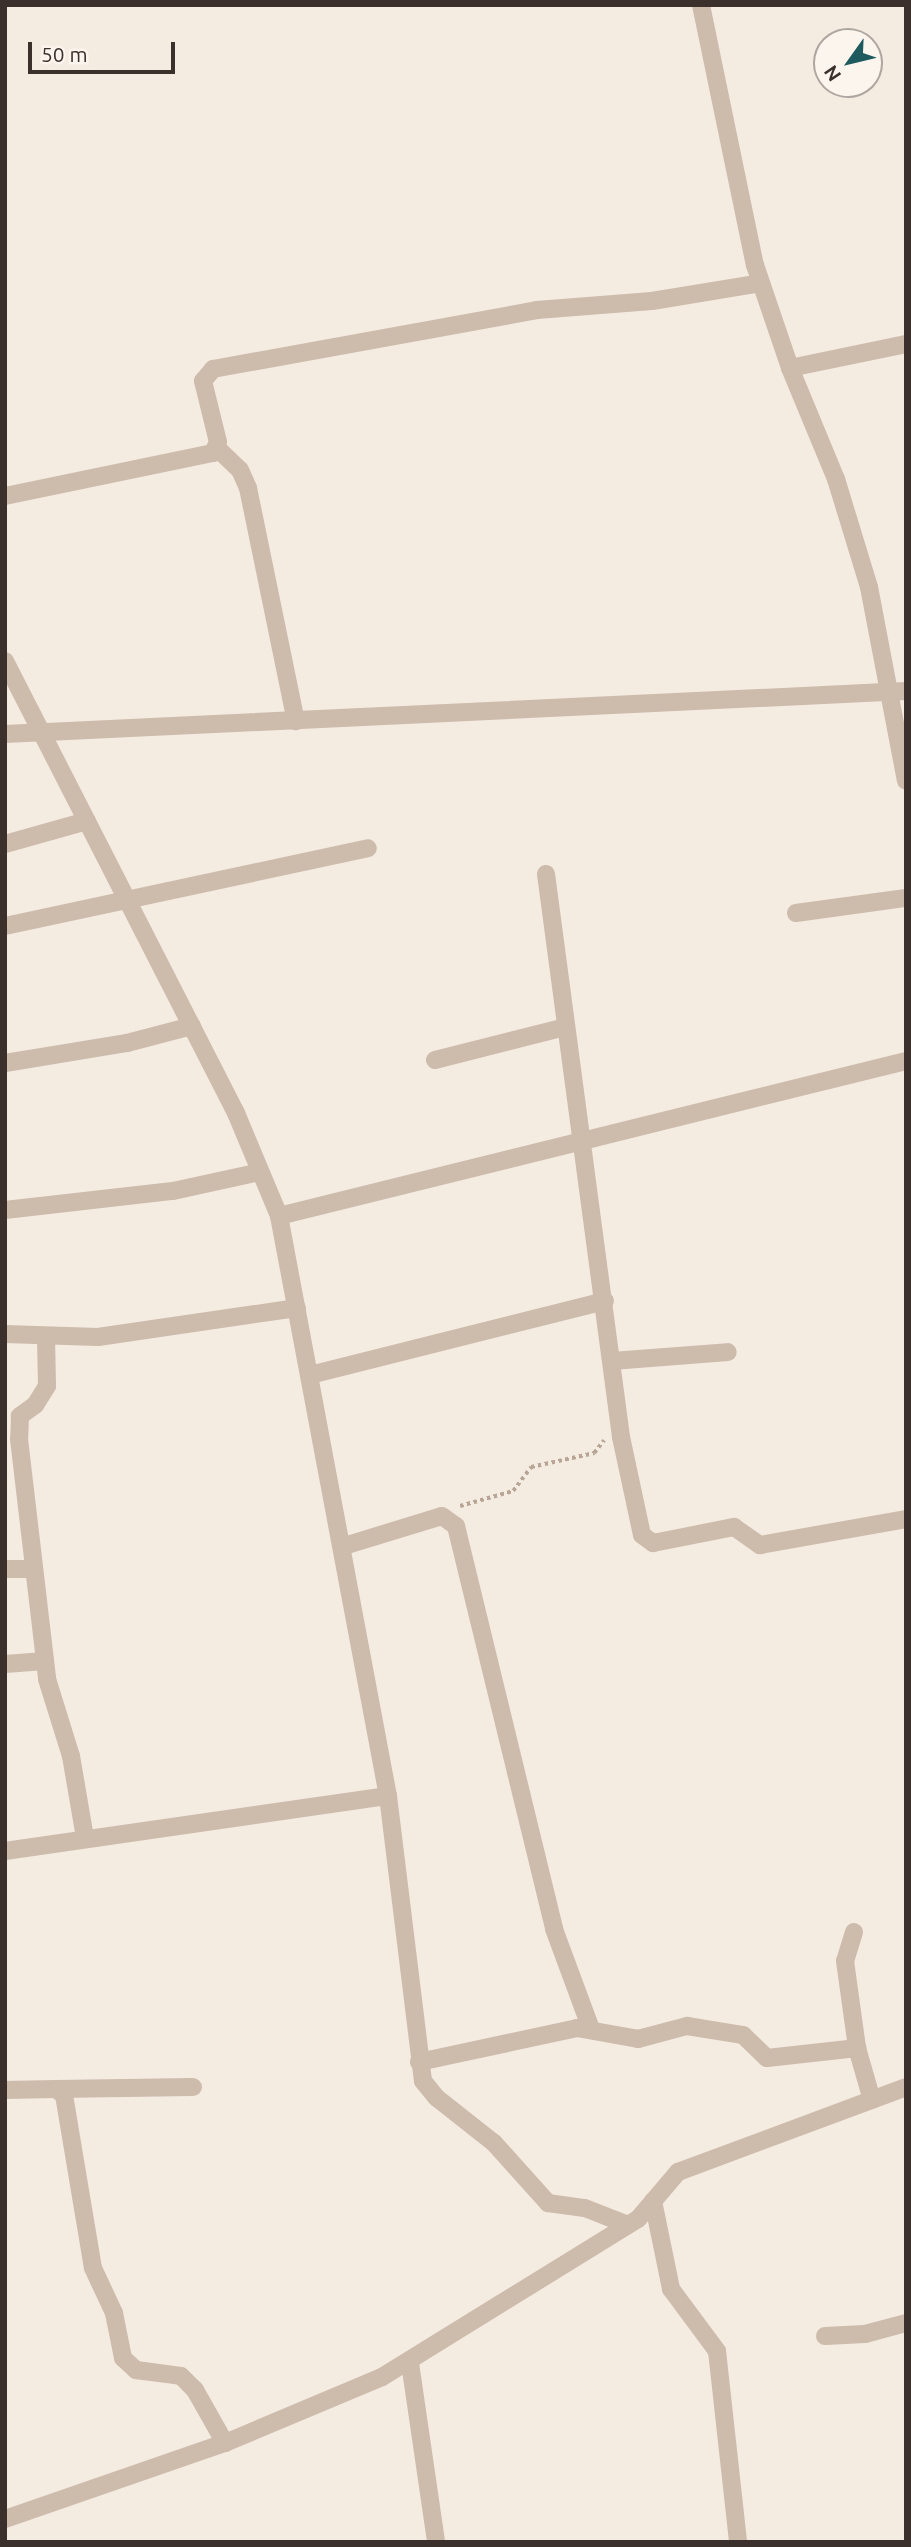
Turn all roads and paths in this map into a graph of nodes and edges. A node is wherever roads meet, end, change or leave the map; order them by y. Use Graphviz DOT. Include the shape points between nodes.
graph roads {
  1 [pos="701,5"];
  2 [pos="761,283"];
  3 [pos="906,344"];
  4 [pos="790,368"];
  5 [pos="218,449"];
  6 [pos="5,496"];
  7 [pos="5,662"];
  8 [pos="897,691"];
  9 [pos="296,721"];
  10 [pos="5,734"];
  11 [pos="41,734"];
  12 [pos="906,781"];
  13 [pos="87,821"];
  14 [pos="5,844"];
  15 [pos="368,848"];
  16 [pos="546,874"];
  17 [pos="128,898"];
  18 [pos="906,898"];
  19 [pos="796,913"];
  20 [pos="5,926"];
  21 [pos="192,1026"];
  22 [pos="565,1027"];
  23 [pos="435,1060"];
  24 [pos="906,1061"];
  25 [pos="5,1063"];
  26 [pos="585,1142"];
  27 [pos="260,1172"];
  28 [pos="5,1210"];
  29 [pos="279,1216"];
  30 [pos="605,1301"];
  31 [pos="297,1308"];
  32 [pos="5,1334"];
  33 [pos="46,1337"];
  34 [pos="728,1352"];
  35 [pos="612,1361"];
  36 [pos="310,1375"];
  37 [pos="619,1419"];
  38 [pos="13,1455"];
  39 [pos="451,1519"];
  40 [pos="906,1519"];
  41 [pos="344,1546"];
  42 [pos="5,1569"];
  43 [pos="32,1569"];
  44 [pos="45,1661"];
  45 [pos="5,1664"];
  46 [pos="388,1797"];
  47 [pos="85,1838"];
  48 [pos="5,1851"];
  49 [pos="854,1932"];
  50 [pos="591,2029"];
  51 [pos="858,2048"];
  52 [pos="419,2062"];
  53 [pos="193,2087"];
  54 [pos="906,2087"];
  55 [pos="56,2089"];
  56 [pos="5,2090"];
  57 [pos="872,2100"];
  58 [pos="653,2201"];
  59 [pos="628,2225"];
  60 [pos="906,2323"];
  61 [pos="825,2336"];
  62 [pos="410,2363"];
  63 [pos="225,2443"];
  64 [pos="5,2519"];
  65 [pos="436,2542"];
  66 [pos="738,2542"];
  1 -- 2 [label="street"];
  2 -- 4 [label="street"];
  2 -- 5 [label="street" via="652,301 537,310 213,369 203,381"];
  3 -- 4 [label="street"];
  4 -- 8 [label="street" via="836,479"];
  5 -- 6 [label="street"];
  5 -- 9 [label="street" via="240,470 248,488"];
  7 -- 11 [label="street"];
  8 -- 9 [label="street"];
  8 -- 12 [label="street"];
  9 -- 11 [label="street"];
  10 -- 11 [label="street"];
  11 -- 13 [label="street"];
  13 -- 14 [label="street"];
  13 -- 17 [label="street"];
  15 -- 17 [label="street"];
  16 -- 22 [label="street"];
  17 -- 20 [label="street"];
  17 -- 21 [label="street"];
  18 -- 19 [label="street"];
  21 -- 25 [label="street" via="127,1044"];
  21 -- 27 [label="street"];
  22 -- 23 [label="street"];
  22 -- 26 [label="street"];
  24 -- 26 [label="street"];
  26 -- 29 [label="street"];
  26 -- 30 [label="street"];
  27 -- 28 [label="street" via="173,1191"];
  27 -- 29 [label="street"];
  29 -- 31 [label="street"];
  30 -- 35 [label="street"];
  30 -- 36 [label="street"];
  31 -- 33 [label="street" via="158,1332"];
  31 -- 36 [label="street"];
  32 -- 33 [label="street"];
  33 -- 38 [label="street" via="47,1386 35,1405 20,1416"];
  34 -- 35 [label="street"];
  35 -- 37 [label="street"];
  36 -- 41 [label="street"];
  37 -- 39 [label="path" via="594,1452 531,1467 513,1491 459,1506"];
  37 -- 40 [label="street" via="642,1535 648,1541 734,1527 761,1545"];
  38 -- 43 [label="street"];
  39 -- 41 [label="street" via="442,1516"];
  39 -- 50 [label="street" via="554,1929"];
  41 -- 46 [label="street"];
  42 -- 43 [label="street"];
  43 -- 44 [label="street"];
  44 -- 45 [label="street"];
  44 -- 47 [label="street" via="71,1756"];
  46 -- 47 [label="street"];
  46 -- 52 [label="street"];
  47 -- 48 [label="street"];
  49 -- 51 [label="street" via="845,1961"];
  50 -- 51 [label="street" via="638,2039 687,2026 743,2035 767,2058"];
  50 -- 52 [label="street"];
  51 -- 57 [label="street"];
  52 -- 59 [label="street" via="428,2090 486,2136 548,2203 585,2208"];
  53 -- 55 [label="street"];
  54 -- 57 [label="street"];
  55 -- 56 [label="street"];
  55 -- 63 [label="street" via="69,2105 93,2268 114,2313 123,2358 136,2370 181,2376 195,2390"];
  57 -- 58 [label="street" via="678,2172"];
  58 -- 59 [label="street"];
  58 -- 66 [label="street" via="671,2289 717,2351"];
  59 -- 62 [label="street"];
  60 -- 61 [label="street" via="866,2334"];
  62 -- 63 [label="street"];
  62 -- 65 [label="street"];
  63 -- 64 [label="street"];
}
